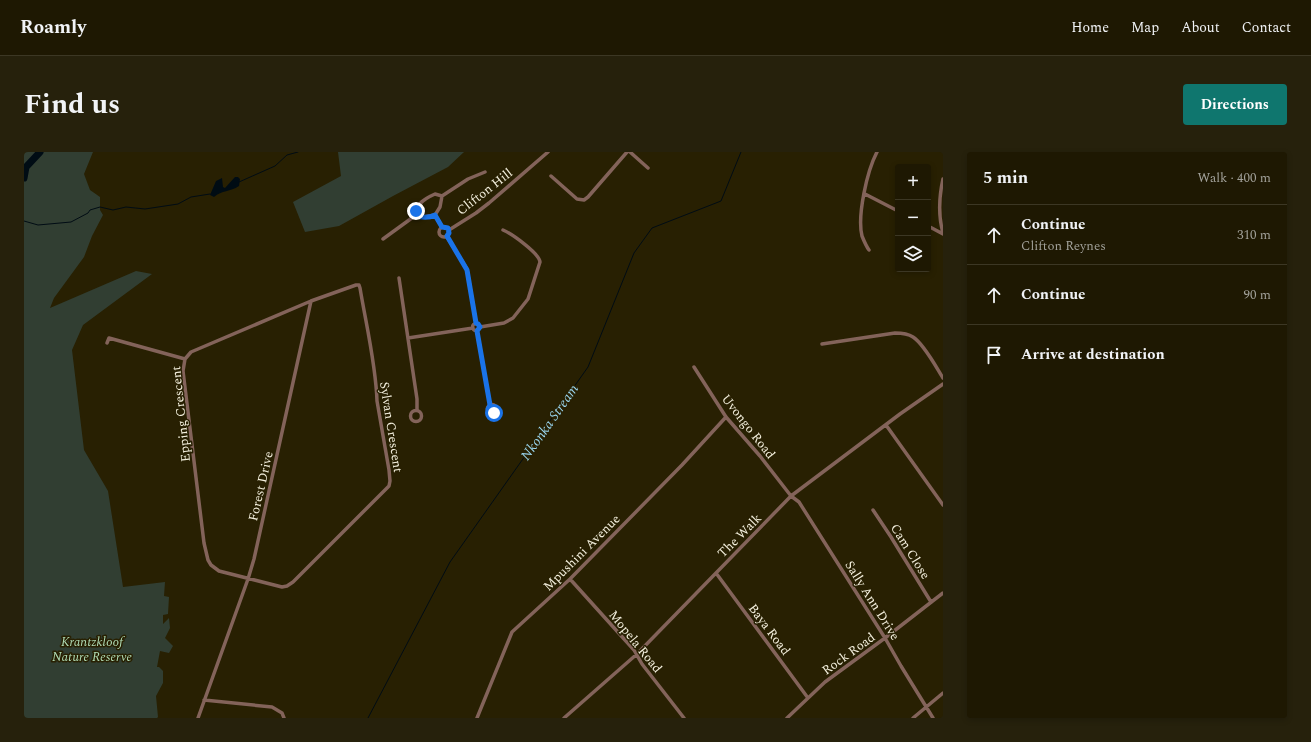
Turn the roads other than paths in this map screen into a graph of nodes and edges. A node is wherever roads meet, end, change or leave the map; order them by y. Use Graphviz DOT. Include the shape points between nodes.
graph roads {
  1 [pos="548,152"];
  2 [pos="627,152"];
  3 [pos="630,152"];
  4 [pos="877,152"];
  5 [pos="648,168"];
  6 [pos="485,172"];
  7 [pos="551,176"];
  8 [pos="943,179"];
  9 [pos="865,194"];
  10 [pos="442,196"];
  11 [pos="895,209"];
  12 [pos="416,215"];
  13 [pos="435,215"];
  14 [pos="442,227"];
  15 [pos="931,228"];
  16 [pos="449,230"];
  17 [pos="503,230"];
  18 [pos="943,234"];
  19 [pos="447,236"];
  20 [pos="383,239"];
  21 [pos="868,250"];
  22 [pos="399,278"];
  23 [pos="311,301"];
  24 [pos="476,323"];
  25 [pos="480,327"];
  26 [pos="473,328"];
  27 [pos="477,331"];
  28 [pos="408,338"];
  29 [pos="107,343"];
  30 [pos="822,344"];
  31 [pos="185,359"];
  32 [pos="694,367"];
  33 [pos="943,378"];
  34 [pos="943,384"];
  35 [pos="490,405"];
  36 [pos="417,410"];
  37 [pos="726,417"];
  38 [pos="886,425"];
  39 [pos="791,496"];
  40 [pos="943,505"];
  41 [pos="873,510"];
  42 [pos="716,572"];
  43 [pos="248,579"];
  44 [pos="570,579"];
  45 [pos="943,593"];
  46 [pos="931,602"];
  47 [pos="885,638"];
  48 [pos="637,654"];
  49 [pos="943,693"];
  50 [pos="808,698"];
  51 [pos="204,700"];
  52 [pos="926,707"];
  53 [pos="682,714"];
  54 [pos="198,718"];
  55 [pos="284,718"];
  56 [pos="477,718"];
  57 [pos="564,718"];
  58 [pos="677,718"];
  59 [pos="684,718"];
  60 [pos="787,718"];
  61 [pos="912,718"];
  62 [pos="933,718"];
  1 -- 16 [label="street, Clifton Hill" via="489,203"];
  2 -- 7 [label="street" via="584,200 578,199"];
  3 -- 5 [label="street"];
  4 -- 9 [label="street" via="872,162"];
  6 -- 10 [label="street" via="468,179"];
  8 -- 18 [label="street" via="940,194"];
  9 -- 11 [label="street"];
  9 -- 21 [label="street" via="861,227"];
  10 -- 12 [label="street" via="435,194 422,202"];
  10 -- 13 [label="street"];
  12 -- 13 [label="street"];
  12 -- 20 [label="street"];
  13 -- 14 [label="street"];
  14 -- 16 [label="street"];
  14 -- 19 [label="street" via="440,235"];
  15 -- 18 [label="street"];
  16 -- 19 [label="street"];
  17 -- 25 [label="street" via="531,250 540,262 528,299 513,318 504,323"];
  19 -- 24 [label="street" via="467,270"];
  22 -- 28 [label="street"];
  23 -- 31 [label="street, Epping Crescent" via="192,352"];
  23 -- 43 [label="street, Forest Drive"];
  23 -- 43 [label="street, Sylvan Crescent" via="359,285 389,470 389,486 287,586"];
  24 -- 25 [label="street"];
  24 -- 26 [label="street"];
  25 -- 27 [label="street"];
  26 -- 27 [label="street"];
  26 -- 28 [label="street"];
  27 -- 35 [label="street"];
  28 -- 36 [label="street"];
  29 -- 31 [label="street" via="109,338"];
  30 -- 33 [label="street" via="903,333 916,340"];
  31 -- 43 [label="street, Epping Crescent" via="183,371 206,555 211,565 219,571"];
  32 -- 37 [label="street, Uvongo Road"];
  34 -- 38 [label="street, The Walk"];
  37 -- 39 [label="street, Uvongo Road"];
  37 -- 44 [label="street, Mpushini Avenue"];
  38 -- 39 [label="street, The Walk"];
  38 -- 40 [label="street"];
  39 -- 42 [label="street, The Walk"];
  39 -- 47 [label="street, Sally Ann Drive" via="799,502"];
  41 -- 46 [label="street, Cam Close"];
  42 -- 48 [label="street, The Walk"];
  42 -- 50 [label="street, Baya Road"];
  43 -- 51 [label="street, Forest Drive"];
  44 -- 48 [label="street, Mopela Road"];
  44 -- 56 [label="street, Mpushini Avenue" via="512,632"];
  45 -- 46 [label="street, Rock Road"];
  46 -- 47 [label="street, Rock Road"];
  47 -- 50 [label="street, Rock Road" via="831,677"];
  47 -- 52 [label="street, Sally Ann Drive"];
  48 -- 53 [label="street, Mopela Road"];
  48 -- 57 [label="street, The Walk"];
  49 -- 52 [label="street"];
  50 -- 60 [label="street, Rock Road"];
  51 -- 54 [label="street, Forest Drive"];
  51 -- 55 [label="street" via="272,707 282,713"];
  52 -- 61 [label="street"];
  52 -- 62 [label="street, Sally Ann Drive"];
  53 -- 58 [label="street"];
  53 -- 59 [label="street, Mopela Road"];
}
